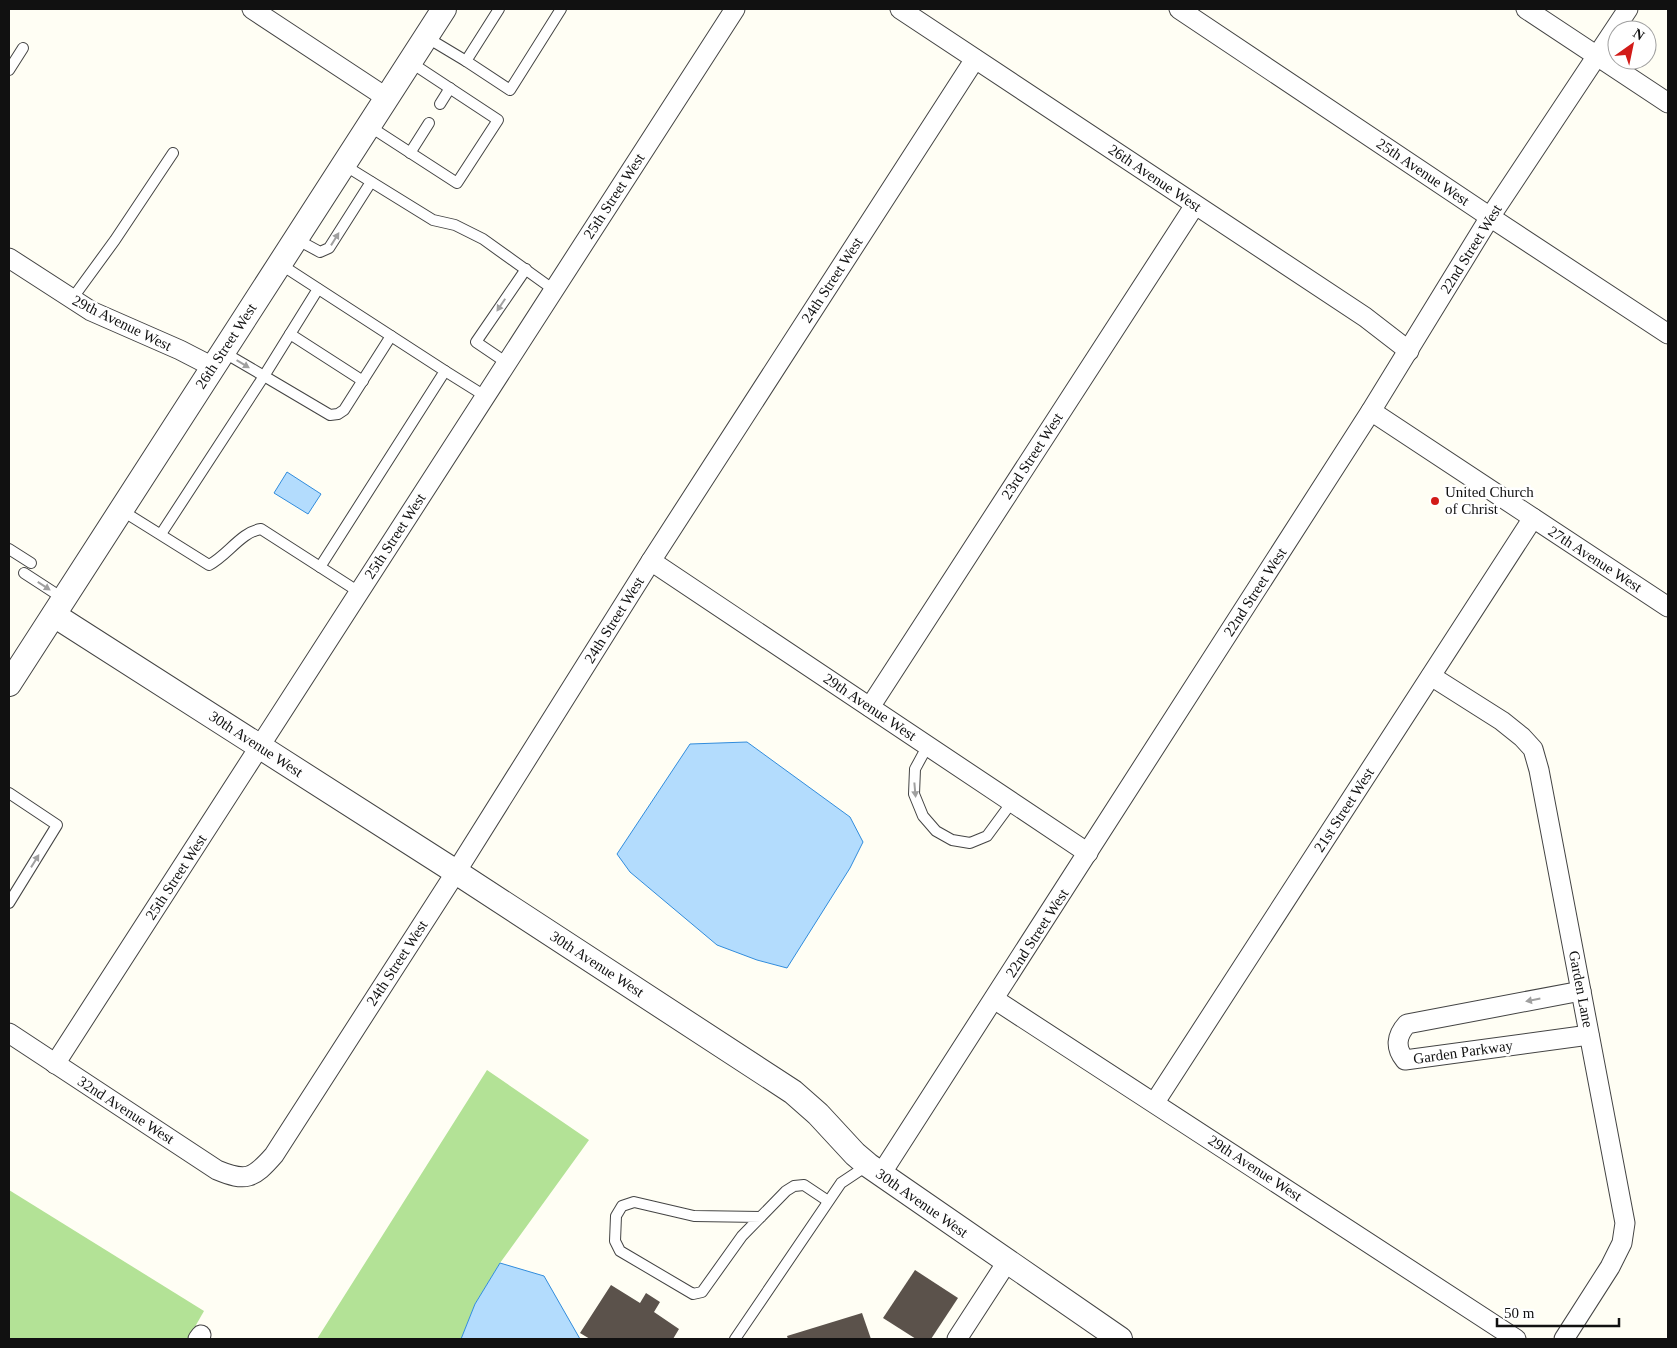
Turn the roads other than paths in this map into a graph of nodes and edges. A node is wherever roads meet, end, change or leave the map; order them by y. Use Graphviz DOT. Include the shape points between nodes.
graph roads {
  1 [pos="252,9"];
  2 [pos="444,9"];
  3 [pos="499,9"];
  4 [pos="561,9"];
  5 [pos="735,9"];
  6 [pos="900,9"];
  7 [pos="1179,9"];
  8 [pos="1526,9"];
  9 [pos="1628,9"];
  10 [pos="426,37"];
  11 [pos="23,48"];
  12 [pos="1597,56"];
  13 [pos="975,59"];
  14 [pos="409,62"];
  15 [pos="466,62"];
  16 [pos="9,70"];
  17 [pos="450,88"];
  18 [pos="387,98"];
  19 [pos="1668,103"];
  20 [pos="440,104"];
  21 [pos="429,123"];
  22 [pos="369,126"];
  23 [pos="173,153"];
  24 [pos="410,153"];
  25 [pos="344,165"];
  26 [pos="371,182"];
  27 [pos="1194,205"];
  28 [pos="1490,217"];
  29 [pos="296,239"];
  30 [pos="9,258"];
  31 [pos="280,264"];
  32 [pos="526,269"];
  33 [pos="318,289"];
  34 [pos="554,290"];
  35 [pos="72,299"];
  36 [pos="290,334"];
  37 [pos="1668,334"];
  38 [pos="391,336"];
  39 [pos="1409,351"];
  40 [pos="218,359"];
  41 [pos="506,363"];
  42 [pos="446,371"];
  43 [pos="264,376"];
  44 [pos="363,381"];
  45 [pos="485,396"];
  46 [pos="1371,412"];
  47 [pos="121,510"];
  48 [pos="1533,518"];
  49 [pos="161,534"];
  50 [pos="9,549"];
  51 [pos="651,561"];
  52 [pos="31,563"];
  53 [pos="320,567"];
  54 [pos="24,573"];
  55 [pos="359,592"];
  56 [pos="59,607"];
  57 [pos="1668,607"];
  58 [pos="1431,676"];
  59 [pos="9,684"];
  60 [pos="870,707"];
  61 [pos="928,745"];
  62 [pos="260,747"];
  63 [pos="9,793"];
  64 [pos="1012,802"];
  65 [pos="1088,853"];
  66 [pos="456,872"];
  67 [pos="9,903"];
  68 [pos="1581,991"];
  69 [pos="994,998"];
  70 [pos="9,1033"];
  71 [pos="1589,1035"];
  72 [pos="55,1064"];
  73 [pos="1155,1102"];
  74 [pos="875,1170"];
  75 [pos="248,1176"];
  76 [pos="828,1201"];
  77 [pos="761,1217"];
  78 [pos="1007,1262"];
  79 [pos="735,1339"];
  80 [pos="957,1339"];
  81 [pos="1120,1339"];
  82 [pos="1516,1339"];
  83 [pos="1564,1339"];
  1 -- 18 [label="street"];
  2 -- 10 [label="street, 26th Street West"];
  3 -- 15 [label="lane"];
  4 -- 15 [label="lane" via="510,90"];
  5 -- 34 [label="street, 25th Street West"];
  6 -- 13 [label="street, 26th Avenue West"];
  7 -- 28 [label="street, 25th Avenue West"];
  8 -- 12 [label="street"];
  9 -- 12 [label="street, 22nd Street West"];
  10 -- 14 [label="street, 26th Street West"];
  10 -- 15 [label="lane"];
  11 -- 16 [label="lane"];
  12 -- 19 [label="street"];
  12 -- 28 [label="street, 22nd Street West"];
  13 -- 27 [label="street, 26th Avenue West"];
  13 -- 51 [label="street, 24th Street West"];
  14 -- 17 [label="lane"];
  14 -- 18 [label="street, 26th Street West"];
  17 -- 20 [label="lane"];
  17 -- 24 [label="lane" via="498,120 457,183"];
  18 -- 22 [label="street, 26th Street West"];
  21 -- 24 [label="lane"];
  22 -- 24 [label="lane"];
  22 -- 25 [label="street, 26th Street West"];
  23 -- 35 [label="lane"];
  25 -- 26 [label="lane"];
  25 -- 29 [label="street, 26th Street West"];
  29 -- 26 [label="lane, one-way" via="320,252 330,248"];
  26 -- 32 [label="lane" via="433,220 455,225 483,239"];
  27 -- 39 [label="street, 26th Avenue West" via="1365,317"];
  27 -- 60 [label="street, 23rd Street West"];
  28 -- 37 [label="street, 25th Avenue West"];
  28 -- 39 [label="street, 22nd Street West"];
  29 -- 31 [label="street, 26th Street West"];
  30 -- 35 [label="street, 29th Avenue West"];
  31 -- 33 [label="lane"];
  31 -- 40 [label="street, 26th Street West"];
  32 -- 34 [label="lane"];
  32 -- 41 [label="lane, one-way" via="476,342"];
  33 -- 36 [label="lane"];
  33 -- 38 [label="lane"];
  34 -- 41 [label="street, 25th Street West"];
  35 -- 40 [label="street, 29th Avenue West" via="112,321 180,350"];
  36 -- 43 [label="lane"];
  36 -- 44 [label="lane"];
  38 -- 42 [label="lane"];
  38 -- 44 [label="lane"];
  39 -- 46 [label="street, 22nd Street West"];
  40 -- 43 [label="lane, one-way"];
  40 -- 47 [label="street, 26th Street West"];
  41 -- 45 [label="street, 25th Street West"];
  42 -- 45 [label="lane"];
  42 -- 53 [label="lane"];
  43 -- 44 [label="lane" via="330,416 344,410"];
  43 -- 49 [label="lane"];
  45 -- 55 [label="street, 25th Street West"];
  46 -- 48 [label="street, 27th Avenue West"];
  46 -- 65 [label="street, 22nd Street West"];
  47 -- 49 [label="lane"];
  47 -- 56 [label="street, 26th Street West"];
  48 -- 57 [label="street, 27th Avenue West"];
  48 -- 58 [label="street, 21st Street West"];
  49 -- 53 [label="lane" via="209,564 252,530 261,529"];
  50 -- 52 [label="lane"];
  51 -- 60 [label="street, 29th Avenue West"];
  51 -- 66 [label="street, 24th Street West"];
  53 -- 55 [label="lane"];
  54 -- 56 [label="lane, one-way"];
  55 -- 62 [label="street, 25th Street West"];
  56 -- 59 [label="street, 26th Street West"];
  56 -- 62 [label="street, 30th Avenue West"];
  58 -- 68 [label="street, Garden Lane" via="1502,722 1533,749 1540,770"];
  58 -- 73 [label="street, 21st Street West"];
  60 -- 61 [label="street, 29th Avenue West"];
  61 -- 64 [label="street, 29th Avenue West"];
  61 -- 64 [label="lane, one-way" via="915,769 914,794 923,816 936,831 952,840 970,843 987,836"];
  62 -- 66 [label="street, 30th Avenue West"];
  62 -- 72 [label="street, 25th Street West"];
  67 -- 63 [label="lane, one-way" via="57,825"];
  64 -- 65 [label="street, 29th Avenue West"];
  65 -- 69 [label="street, 22nd Street West"];
  66 -- 74 [label="street, 30th Avenue West" via="793,1092"];
  66 -- 75 [label="street, 24th Street West" via="274,1155 262,1168"];
  68 -- 71 [label="street, Garden Lane"];
  68 -- 71 [label="street, Garden Parkway, one-way" via="1407,1024 1401,1031 1398,1047 1405,1060"];
  69 -- 73 [label="street, 29th Avenue West"];
  69 -- 74 [label="street, 22nd Street West"];
  70 -- 72 [label="street, 32nd Avenue West"];
  71 -- 83 [label="street, Garden Lane" via="1625,1223 1622,1243 1610,1267"];
  72 -- 75 [label="street, 32nd Avenue West" via="217,1170 234,1176"];
  73 -- 82 [label="street, 29th Avenue West"];
  74 -- 76 [label="lane" via="841,1183"];
  74 -- 78 [label="street, 30th Avenue West"];
  76 -- 77 [label="lane" via="804,1186 794,1186"];
  76 -- 79 [label="lane"];
  77 -- 77 [label="lane" via="742,1236 702,1292 693,1294 620,1251 615,1241 616,1216 622,1206 634,1202 694,1216"];
  78 -- 80 [label="street"];
  78 -- 81 [label="street, 30th Avenue West"];
}
